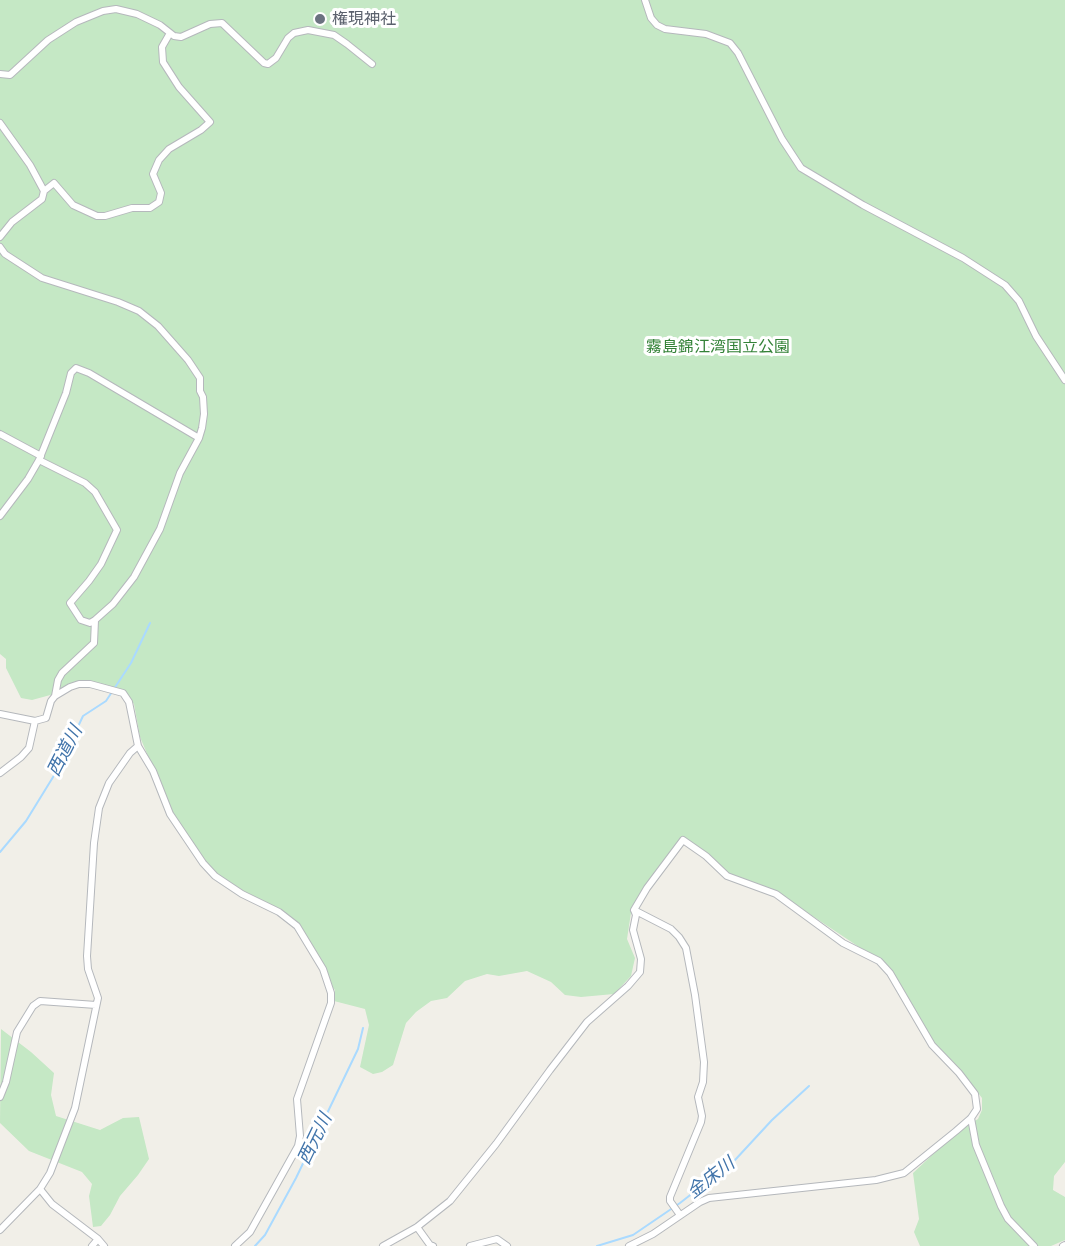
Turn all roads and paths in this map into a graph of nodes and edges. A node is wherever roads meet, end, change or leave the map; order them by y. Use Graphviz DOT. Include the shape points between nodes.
graph roads {
  1 [pos="645,0"];
  2 [pos="171,33"];
  3 [pos="372,64"];
  4 [pos="0,74"];
  5 [pos="0,123"];
  6 [pos="44,191"];
  7 [pos="0,237"];
  8 [pos="0,247"];
  9 [pos="1065,380"];
  10 [pos="0,435"];
  11 [pos="199,438"];
  12 [pos="40,458"];
  13 [pos="0,516"];
  14 [pos="95,620"];
  15 [pos="55,696"];
  16 [pos="0,714"];
  17 [pos="35,721"];
  18 [pos="138,746"];
  19 [pos="0,773"];
  20 [pos="634,910"];
  21 [pos="96,1005"];
  22 [pos="0,1097"];
  23 [pos="971,1118"];
  24 [pos="40,1189"];
  25 [pos="679,1214"];
  26 [pos="417,1227"];
  27 [pos="0,1230"];
  28 [pos="98,1239"];
  29 [pos="92,1246"];
  30 [pos="104,1246"];
  31 [pos="236,1246"];
  32 [pos="383,1246"];
  33 [pos="433,1246"];
  34 [pos="470,1246"];
  35 [pos="507,1246"];
  36 [pos="629,1246"];
  37 [pos="1034,1246"];
  1 -- 9 [label="street" via="657,25 730,43 801,168 996,277 1013,292"];
  2 -- 3 [label="street" via="185,37 210,24 222,23 260,61 268,64 294,33 320,31 334,35"];
  2 -- 4 [label="street" via="137,14 116,9 103,11 48,40 10,75"];
  2 -- 6 [label="street" via="162,47 163,62 210,122 159,160 153,174 161,193 159,202 97,216 73,205 54,183"];
  5 -- 6 [label="street"];
  6 -- 7 [label="street" via="42,199 12,222"];
  8 -- 11 [label="street" via="42,278 118,302 153,321 201,378 204,414"];
  10 -- 12 [label="street"];
  11 -- 12 [label="street" via="78,368 71,373"];
  11 -- 14 [label="street" via="180,473 160,530 134,577"];
  12 -- 13 [label="street"];
  12 -- 14 [label="street" via="95,492 117,530 101,564 70,603 81,620"];
  14 -- 15 [label="street" via="94,643 62,673"];
  15 -- 17 [label="street" via="46,718"];
  15 -- 18 [label="street" via="79,684 120,692 129,702"];
  16 -- 17 [label="street"];
  17 -- 19 [label="street" via="29,748"];
  18 -- 21 [label="street" via="109,783 99,808 87,956 98,998"];
  18 -- 31 [label="street" via="170,814 202,863 236,890 297,926 319,960 331,993 331,1003 297,1099 298,1146 250,1233"];
  20 -- 23 [label="street" via="683,840 734,880 776,894 885,968 932,1045 975,1094 977,1109"];
  20 -- 25 [label="street" via="680,937 686,948 695,995 704,1082 698,1097 701,1122 670,1197"];
  20 -- 26 [label="street" via="633,930 642,959 639,972 628,987 588,1022 450,1201"];
  21 -- 22 [label="street" via="36,1003 18,1032"];
  21 -- 24 [label="street" via="75,1108"];
  23 -- 25 [label="street" via="909,1171 897,1175 709,1198"];
  23 -- 37 [label="street" via="976,1145 1001,1206"];
  24 -- 27 [label="street"];
  24 -- 28 [label="street"];
  25 -- 36 [label="street"];
  26 -- 32 [label="street"];
  26 -- 33 [label="street"];
  28 -- 29 [label="street"];
  28 -- 30 [label="street"];
  34 -- 35 [label="street" via="497,1239"];
}
